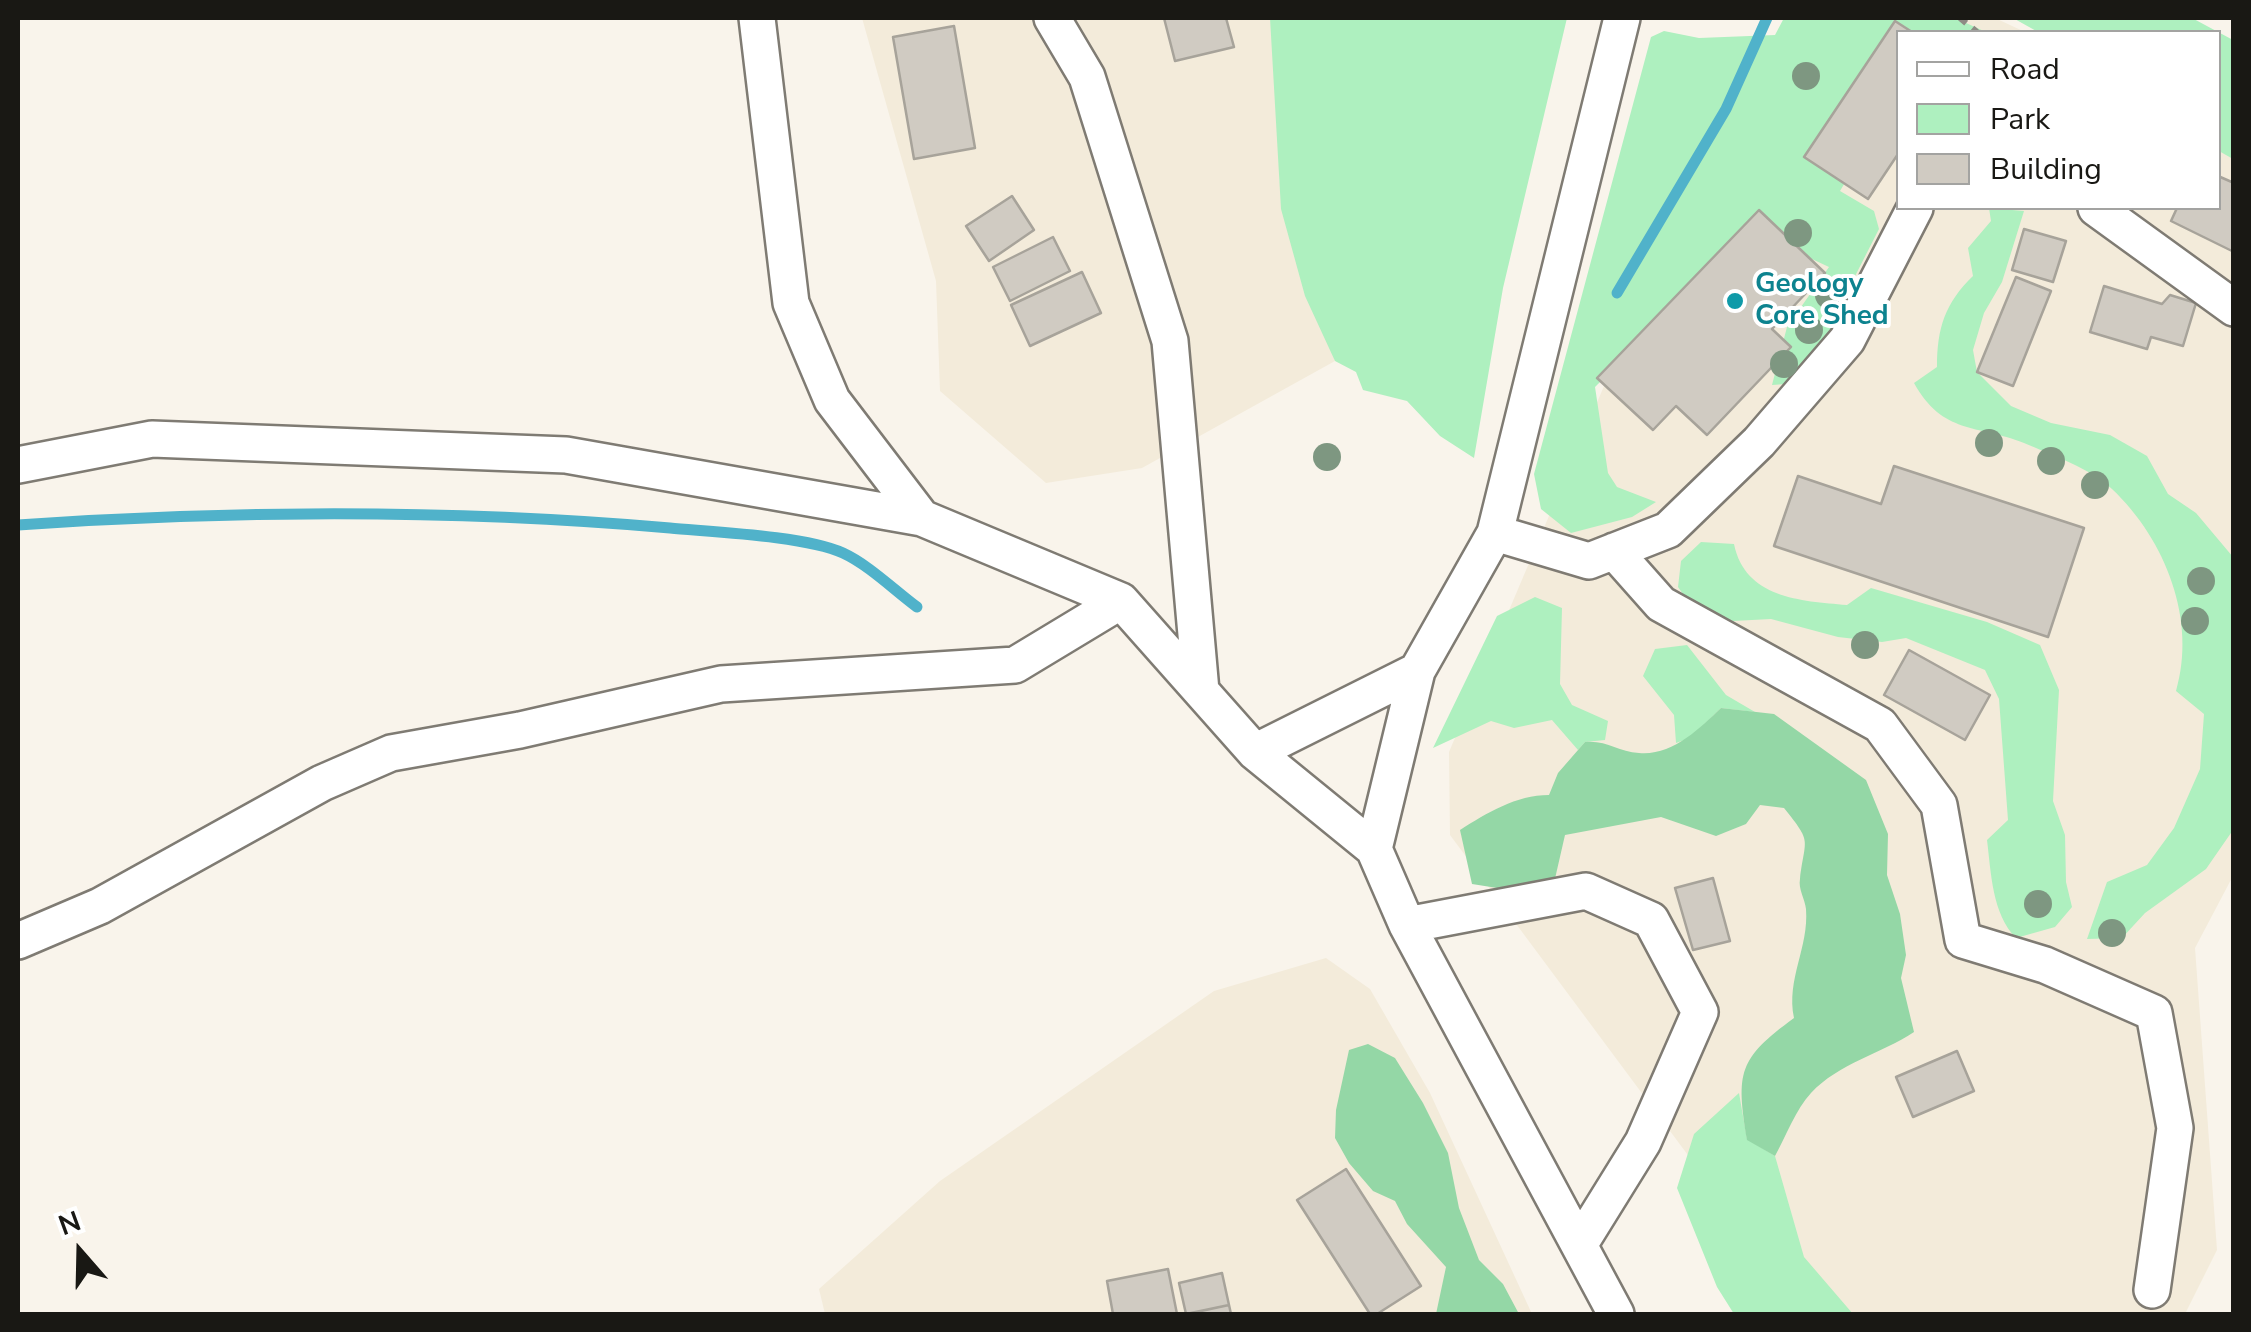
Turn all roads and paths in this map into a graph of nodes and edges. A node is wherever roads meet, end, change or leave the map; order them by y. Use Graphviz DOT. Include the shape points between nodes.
graph roads {
  1 [pos="756,18"];
  2 [pos="1052,18"];
  3 [pos="1622,18"];
  4 [pos="1914,210"];
  5 [pos="2099,210"];
  6 [pos="2234,308"];
  7 [pos="18,465"];
  8 [pos="922,518"];
  9 [pos="1495,533"];
  10 [pos="1614,551"];
  11 [pos="1121,601"];
  12 [pos="1418,671"];
  13 [pos="1201,690"];
  14 [pos="1255,752"];
  15 [pos="1374,849"];
  16 [pos="1407,925"];
  17 [pos="18,941"];
  18 [pos="1580,1242"];
  19 [pos="2152,1290"];
  20 [pos="1616,1314"];
  1 -- 8 [label="street" via="791,302 832,400"];
  2 -- 13 [label="street" via="1087,77 1170,341"];
  3 -- 9 [label="street"];
  4 -- 10 [label="street" via="1847,340 1759,442 1668,530"];
  5 -- 6 [label="street"];
  7 -- 8 [label="street" via="152,439 566,455"];
  8 -- 11 [label="street"];
  9 -- 10 [label="street" via="1588,561"];
  9 -- 12 [label="street"];
  10 -- 19 [label="street" via="1661,604 1880,725 1939,805 1963,940 2045,965 2154,1013 2175,1128"];
  11 -- 13 [label="street"];
  11 -- 17 [label="street" via="1015,665 721,684 391,753 100,906"];
  12 -- 14 [label="street"];
  12 -- 15 [label="street"];
  13 -- 14 [label="street"];
  14 -- 15 [label="street"];
  15 -- 16 [label="street"];
  16 -- 18 [label="street"];
  16 -- 18 [label="street" via="1586,891 1651,920 1700,1012 1643,1142"];
  18 -- 20 [label="street"];
}
